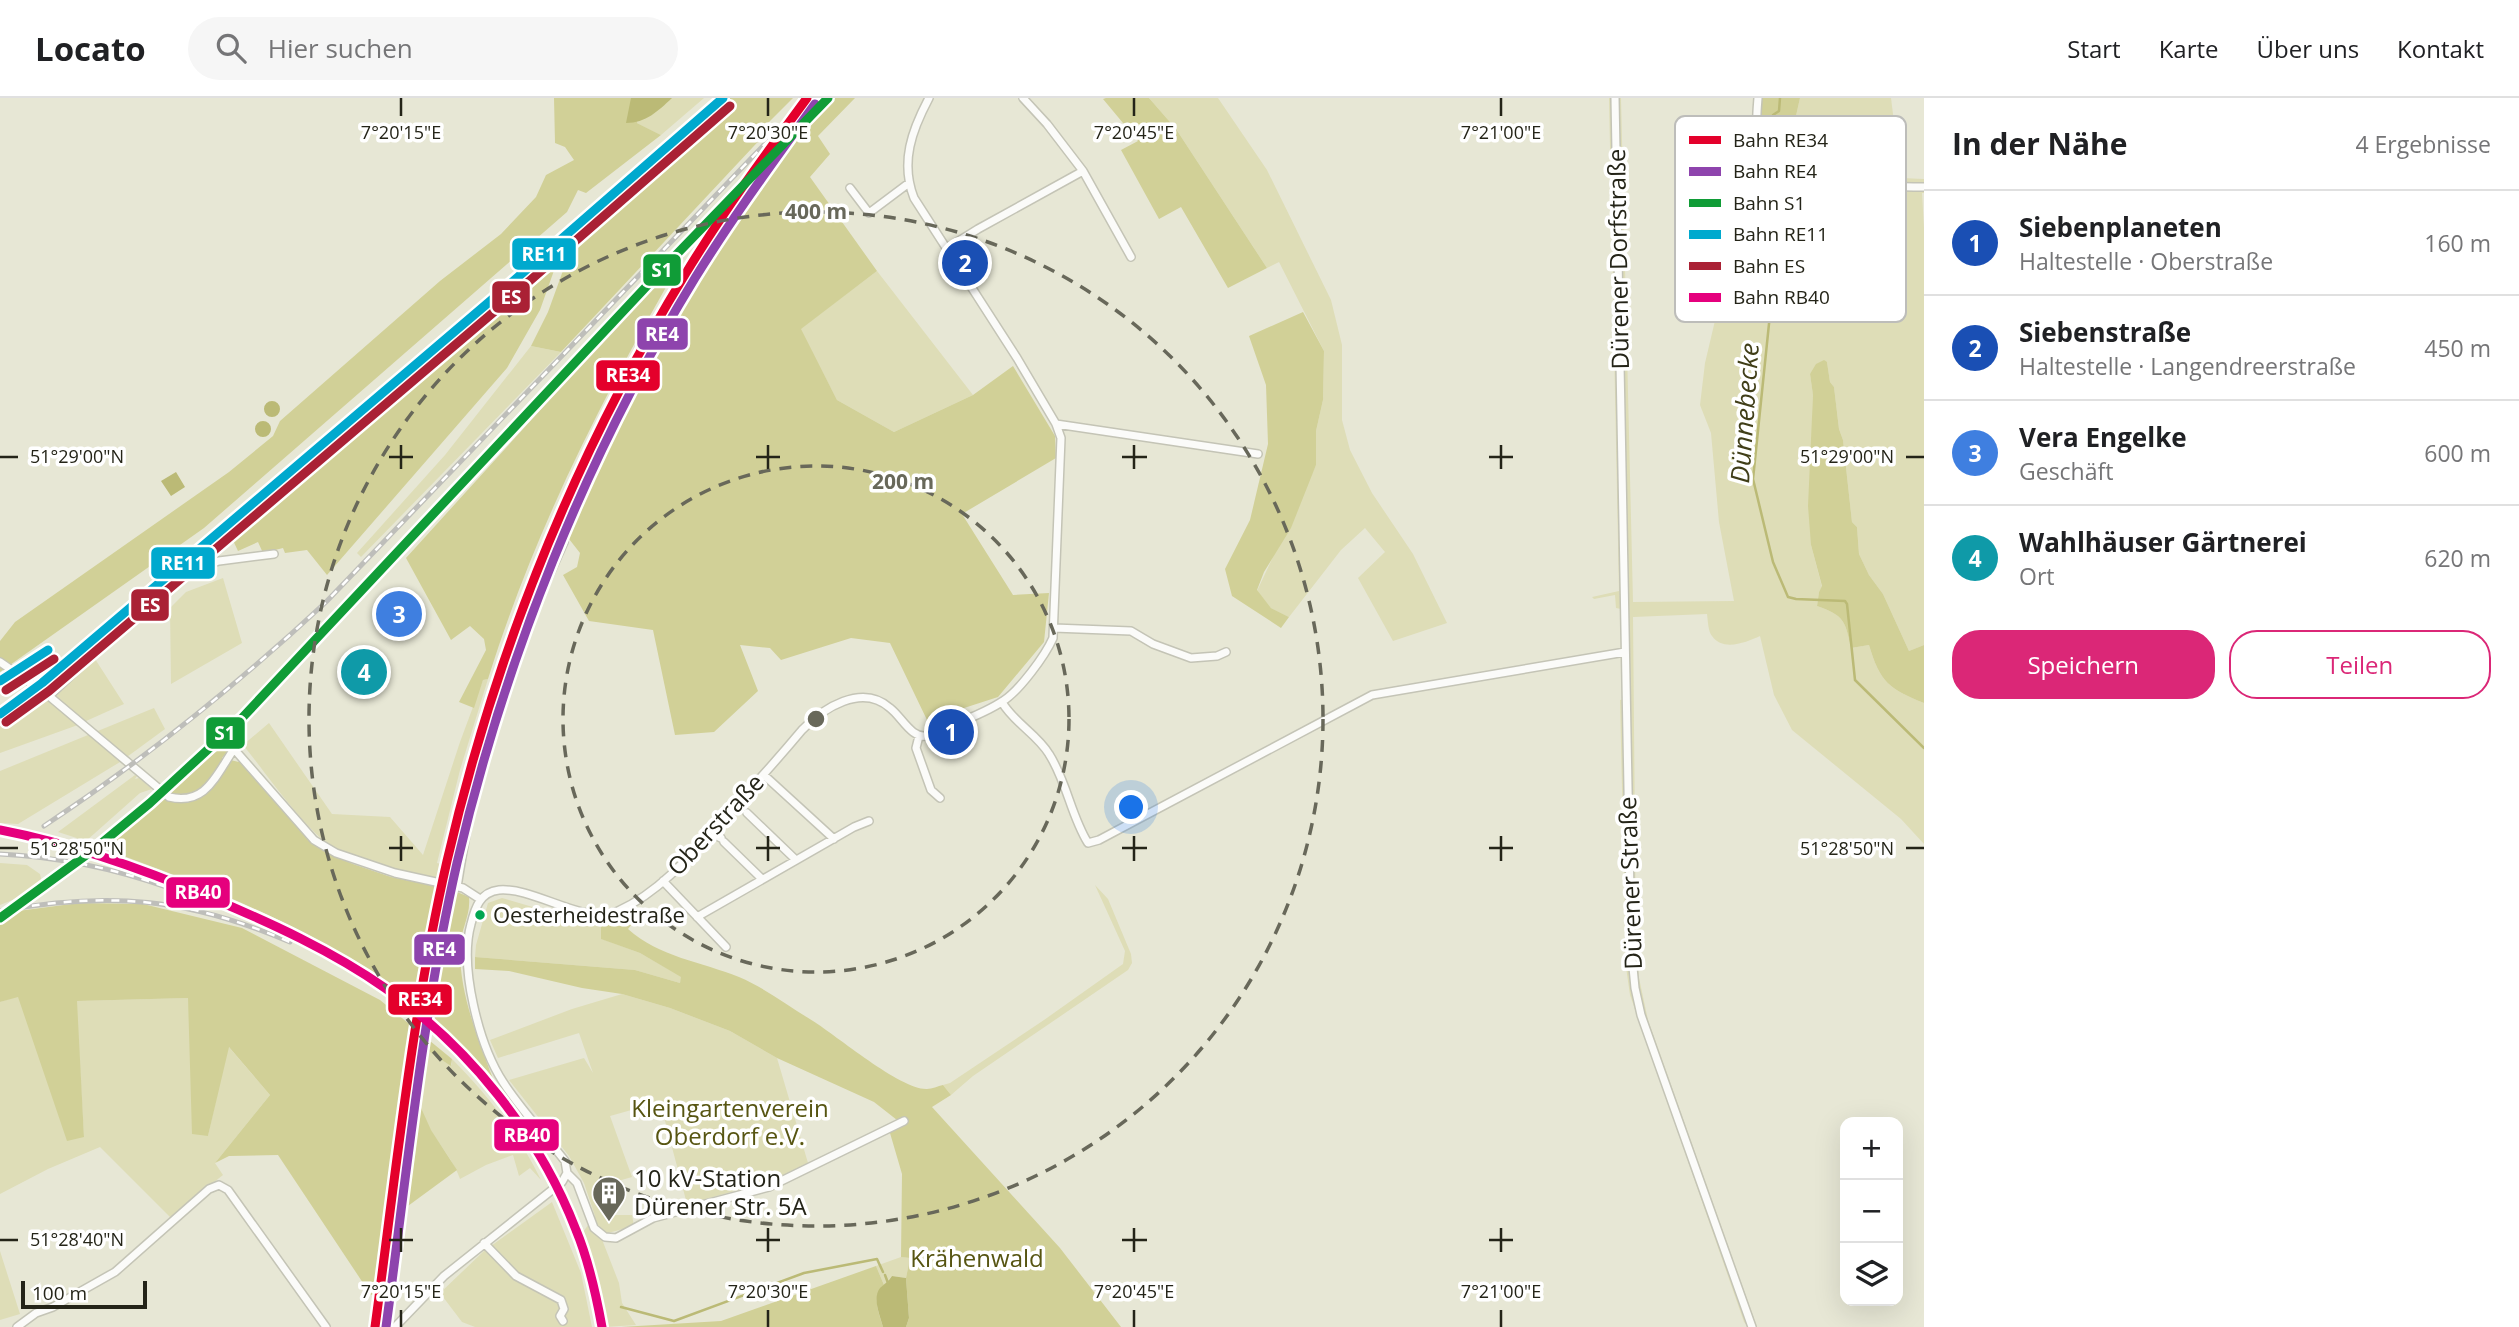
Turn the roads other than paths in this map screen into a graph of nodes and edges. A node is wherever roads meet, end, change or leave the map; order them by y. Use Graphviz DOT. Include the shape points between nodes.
graph roads {
  1 [pos="929,98"];
  2 [pos="1023,98"];
  3 [pos="1615,98"];
  4 [pos="1758,98"];
  5 [pos="1758,116"];
  6 [pos="1083,171"];
  7 [pos="909,183"];
  8 [pos="1906,187"];
  9 [pos="1924,187"];
  10 [pos="850,188"];
  11 [pos="946,249"];
  12 [pos="1131,257"];
  13 [pos="1622,419"];
  14 [pos="1056,424"];
  15 [pos="1258,454"];
  16 [pos="564,542"];
  17 [pos="274,554"];
  18 [pos="1054,628"];
  19 [pos="1227,652"];
  20 [pos="1625,652"];
  21 [pos="0,662"];
  22 [pos="49,696"];
  23 [pos="1002,702"];
  24 [pos="919,736"];
  25 [pos="764,775"];
  26 [pos="940,798"];
  27 [pos="747,813"];
  28 [pos="869,821"];
  29 [pos="711,833"];
  30 [pos="834,839"];
  31 [pos="796,860"];
  32 [pos="762,879"];
  33 [pos="663,881"];
  34 [pos="457,887"];
  35 [pos="480,900"];
  36 [pos="697,916"];
  37 [pos="726,947"];
  38 [pos="904,1121"];
  39 [pos="568,1173"];
  40 [pos="484,1243"];
  41 [pos="563,1321"];
  42 [pos="17,1327"];
  43 [pos="326,1327"];
  44 [pos="395,1327"];
  45 [pos="1752,1327"];
  1 -- 7 [label="street" via="910,145"];
  2 -- 6 [label="street"];
  3 -- 13 [label="street, Dürener Dorfstraße"];
  4 -- 5 [label="street"];
  6 -- 11 [label="street"];
  6 -- 12 [label="street"];
  7 -- 10 [label="street" via="869,213"];
  7 -- 11 [label="street"];
  8 -- 9 [label="street"];
  11 -- 14 [label="street"];
  13 -- 20 [label="street, Dürener Straße"];
  14 -- 15 [label="street"];
  14 -- 18 [label="street" via="1062,452"];
  16 -- 34 [label="street" via="492,721 472,797"];
  17 -- 22 [label="street" via="200,567 124,625"];
  18 -- 19 [label="street" via="1131,631 1191,658"];
  18 -- 23 [label="street" via="1049,647"];
  20 -- 23 [label="street" via="1383,691 1088,843 1051,756"];
  20 -- 45 [label="street, Dürener Straße" via="1635,988"];
  21 -- 22 [label="street"];
  22 -- 34 [label="street" via="169,797 194,798 205,791 234,749 314,840 336,853 395,873"];
  23 -- 24 [label="street"];
  24 -- 25 [label="street, Oberstraße" via="878,701 844,701 816,716"];
  24 -- 26 [label="street" via="916,748 931,790"];
  25 -- 29 [label="street, Oberstraße"];
  25 -- 30 [label="street"];
  27 -- 31 [label="street"];
  28 -- 30 [label="street"];
  29 -- 32 [label="street"];
  29 -- 33 [label="street, Oberstraße"];
  30 -- 31 [label="street"];
  31 -- 32 [label="street"];
  32 -- 36 [label="street"];
  33 -- 35 [label="street, Oberstraße" via="640,900 603,915 513,891 495,891"];
  33 -- 36 [label="street"];
  34 -- 35 [label="street"];
  35 -- 39 [label="street" via="467,951 478,1022 502,1081 565,1161"];
  36 -- 37 [label="street"];
  38 -- 39 [label="street" via="769,1187 653,1218 616,1238 605,1237 594,1228 577,1183"];
  39 -- 40 [label="street"];
  40 -- 41 [label="street" via="516,1276 561,1300"];
  40 -- 44 [label="street"];
  42 -- 43 [label="street" via="115,1272 219,1185 228,1190"];
}
